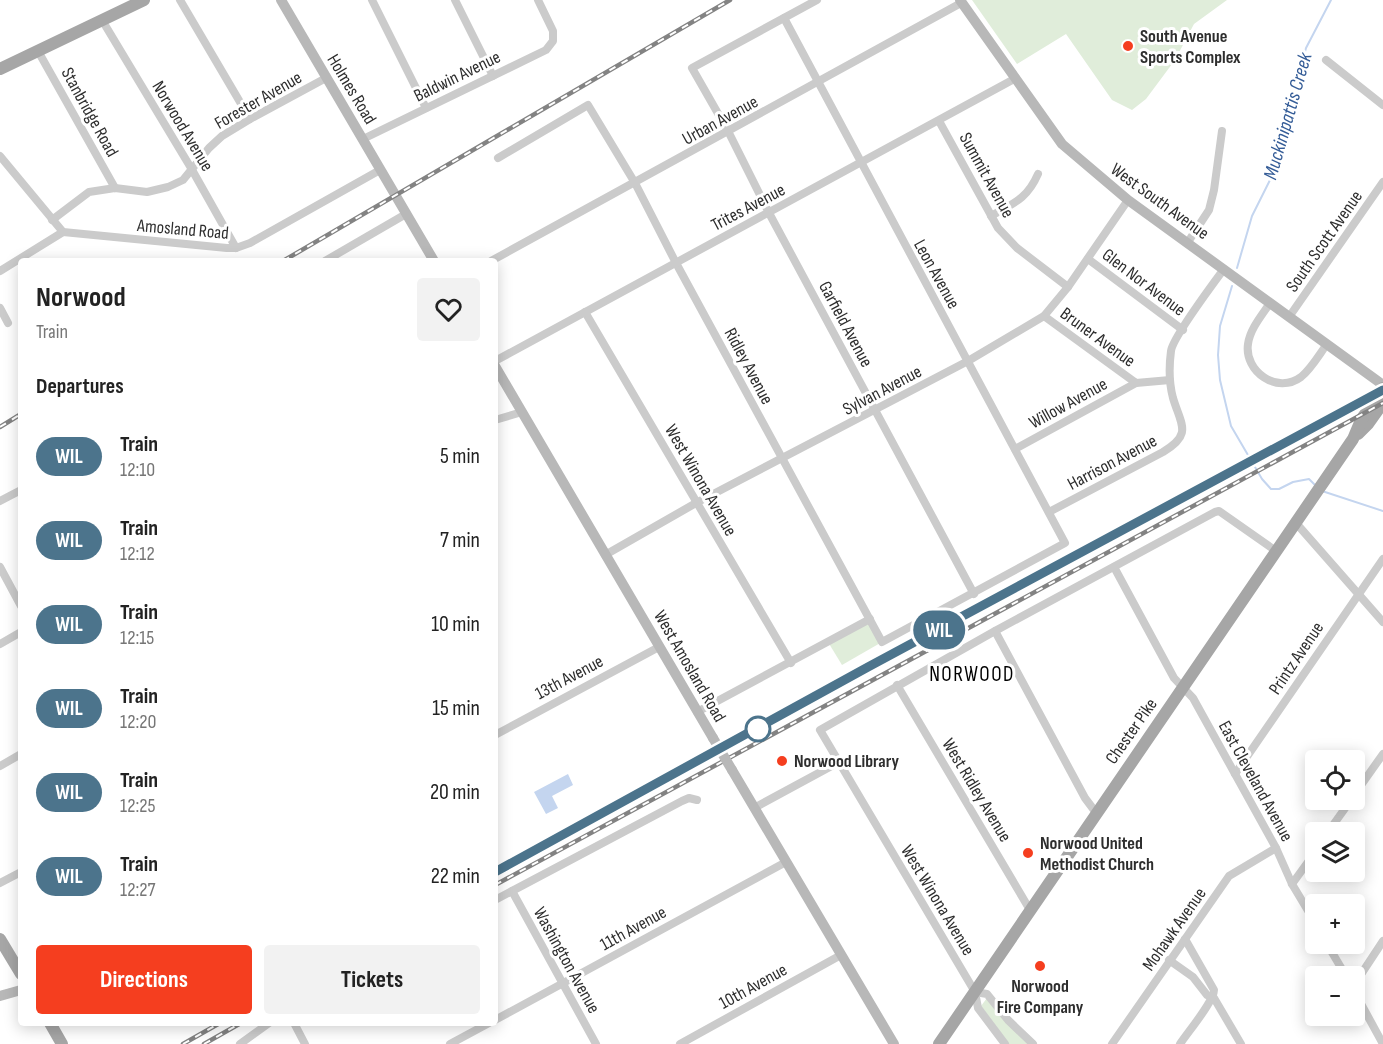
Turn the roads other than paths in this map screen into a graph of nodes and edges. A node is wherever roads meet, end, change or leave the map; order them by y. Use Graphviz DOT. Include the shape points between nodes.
graph roads {
  1 [pos="144,0"];
  2 [pos="180,0"];
  3 [pos="281,0"];
  4 [pos="372,0"];
  5 [pos="455,0"];
  6 [pos="538,0"];
  7 [pos="817,0"];
  8 [pos="961,2"];
  9 [pos="784,18"];
  10 [pos="102,20"];
  11 [pos="38,51"];
  12 [pos="1326,60"];
  13 [pos="0,69"];
  14 [pos="493,76"];
  15 [pos="326,78"];
  16 [pos="1016,78"];
  17 [pos="818,83"];
  18 [pos="1383,105"];
  19 [pos="426,108"];
  20 [pos="250,119"];
  21 [pos="939,121"];
  22 [pos="728,131"];
  23 [pos="1222,131"];
  24 [pos="363,139"];
  25 [pos="0,156"];
  26 [pos="498,158"];
  27 [pos="860,163"];
  28 [pos="191,168"];
  29 [pos="380,170"];
  30 [pos="1038,174"];
  31 [pos="1383,182"];
  32 [pos="635,183"];
  33 [pos="115,188"];
  34 [pos="1128,200"];
  35 [pos="406,213"];
  36 [pos="769,213"];
  37 [pos="991,216"];
  38 [pos="52,220"];
  39 [pos="63,232"];
  40 [pos="1188,242"];
  41 [pos="236,248"];
  42 [pos="21,258"];
  43 [pos="330,258"];
  44 [pos="432,258"];
  45 [pos="497,258"];
  46 [pos="1088,259"];
  47 [pos="18,260"];
  48 [pos="676,263"];
  49 [pos="1224,268"];
  50 [pos="0,271"];
  51 [pos="1068,286"];
  52 [pos="1270,303"];
  53 [pos="0,308"];
  54 [pos="585,312"];
  55 [pos="1044,316"];
  56 [pos="1289,317"];
  57 [pos="8,323"];
  58 [pos="1183,330"];
  59 [pos="1327,344"];
  60 [pos="498,361"];
  61 [pos="968,361"];
  62 [pos="498,368"];
  63 [pos="1170,380"];
  64 [pos="1136,383"];
  65 [pos="1382,395"];
  66 [pos="875,410"];
  67 [pos="522,412"];
  68 [pos="498,419"];
  69 [pos="1016,449"];
  70 [pos="783,459"];
  71 [pos="18,492"];
  72 [pos="0,501"];
  73 [pos="696,503"];
  74 [pos="1049,512"];
  75 [pos="1296,523"];
  76 [pos="1276,551"];
  77 [pos="605,555"];
  78 [pos="1383,559"];
  79 [pos="0,567"];
  80 [pos="1114,567"];
  81 [pos="1358,593"];
  82 [pos="974,594"];
  83 [pos="18,600"];
  84 [pos="870,619"];
  85 [pos="1383,622"];
  86 [pos="995,631"];
  87 [pos="18,634"];
  88 [pos="0,644"];
  89 [pos="659,647"];
  90 [pos="791,663"];
  91 [pos="897,685"];
  92 [pos="1183,688"];
  93 [pos="697,712"];
  94 [pos="498,733"];
  95 [pos="1383,754"];
  96 [pos="18,756"];
  97 [pos="839,762"];
  98 [pos="0,766"];
  99 [pos="1235,774"];
  100 [pos="1365,779"];
  101 [pos="697,800"];
  102 [pos="754,808"];
  103 [pos="1096,814"];
  104 [pos="1276,848"];
  105 [pos="786,862"];
  106 [pos="1305,866"];
  107 [pos="18,874"];
  108 [pos="0,883"];
  109 [pos="1292,884"];
  110 [pos="512,891"];
  111 [pos="498,898"];
  112 [pos="1305,906"];
  113 [pos="1030,910"];
  114 [pos="0,939"];
  115 [pos="1185,939"];
  116 [pos="1383,941"];
  117 [pos="841,955"];
  118 [pos="1169,960"];
  119 [pos="1365,968"];
  120 [pos="18,969"];
  121 [pos="563,983"];
  122 [pos="18,991"];
  123 [pos="975,992"];
  124 [pos="0,996"];
  125 [pos="1214,998"];
  126 [pos="1365,1011"];
  127 [pos="498,1018"];
  128 [pos="52,1026"];
  129 [pos="265,1026"];
  130 [pos="296,1026"];
  131 [pos="483,1026"];
  132 [pos="892,1043"];
  133 [pos="62,1044"];
  134 [pos="240,1044"];
  135 [pos="306,1044"];
  136 [pos="450,1044"];
  137 [pos="596,1044"];
  138 [pos="680,1044"];
  139 [pos="939,1044"];
  140 [pos="1005,1044"];
  141 [pos="1033,1044"];
  142 [pos="1112,1044"];
  143 [pos="1180,1044"];
  144 [pos="1241,1044"];
  145 [pos="1383,1044"];
  1 -- 10 [label="main road"];
  2 -- 20 [label="street"];
  3 -- 15 [label="street, Holmes Road"];
  4 -- 19 [label="street"];
  5 -- 14 [label="street"];
  6 -- 14 [label="street, Baldwin Avenue" via="553,31 553,41 546,50"];
  7 -- 9 [label="street"];
  8 -- 16 [label="street, West South Avenue"];
  8 -- 17 [label="street, Urban Avenue"];
  9 -- 17 [label="street, Leon Avenue"];
  9 -- 22 [label="street, Garfield Avenue" via="692,68"];
  10 -- 11 [label="main road"];
  10 -- 28 [label="street, Norwood Avenue"];
  11 -- 13 [label="main road"];
  11 -- 33 [label="street, Stanbridge Road"];
  12 -- 18 [label="street"];
  14 -- 19 [label="street, Baldwin Avenue"];
  15 -- 20 [label="street, Forester Avenue"];
  15 -- 24 [label="street, Holmes Road"];
  16 -- 21 [label="street, Trites Avenue"];
  16 -- 34 [label="street, West South Avenue" via="1062,144"];
  17 -- 22 [label="street, Urban Avenue"];
  17 -- 27 [label="street, Leon Avenue"];
  19 -- 24 [label="street, Baldwin Avenue"];
  20 -- 28 [label="street, Forester Avenue" via="216,142"];
  21 -- 27 [label="street, Trites Avenue"];
  21 -- 37 [label="street, Summit Avenue"];
  22 -- 32 [label="street, Urban Avenue"];
  22 -- 36 [label="street, Garfield Avenue"];
  23 -- 40 [label="street" via="1209,210"];
  24 -- 29 [label="street, Holmes Road"];
  25 -- 38 [label="street"];
  26 -- 32 [label="street, Ridley Avenue" via="588,105"];
  27 -- 36 [label="street, Trites Avenue"];
  27 -- 61 [label="street, Leon Avenue"];
  28 -- 33 [label="street, Forester Avenue" via="183,180 168,187 147,192"];
  28 -- 41 [label="street, Norwood Avenue"];
  29 -- 35 [label="street, Holmes Road"];
  29 -- 41 [label="street, Amosland Road"];
  30 -- 37 [label="street" via="1023,198"];
  31 -- 56 [label="street, South Scott Avenue"];
  32 -- 45 [label="street, Urban Avenue"];
  32 -- 48 [label="street, Ridley Avenue"];
  33 -- 38 [label="street, Forester Avenue" via="89,192"];
  34 -- 40 [label="street, West South Avenue"];
  34 -- 46 [label="street, Sylvan Avenue"];
  35 -- 43 [label="street"];
  35 -- 44 [label="street"];
  36 -- 48 [label="street, Trites Avenue"];
  36 -- 66 [label="street, Garfield Avenue"];
  37 -- 51 [label="street, Summit Avenue" via="1012,243"];
  38 -- 39 [label="street"];
  39 -- 41 [label="street, Amosland Road"];
  39 -- 42 [label="street"];
  40 -- 49 [label="street, West South Avenue"];
  46 -- 51 [label="street, Sylvan Avenue"];
  46 -- 58 [label="street, Glen Nor Avenue"];
  47 -- 50 [label="street"];
  48 -- 54 [label="street, Trites Avenue"];
  48 -- 70 [label="street, Ridley Avenue"];
  49 -- 52 [label="street, West South Avenue"];
  49 -- 58 [label="street, Harrison Avenue"];
  51 -- 55 [label="street, Sylvan Avenue"];
  52 -- 56 [label="street, West South Avenue"];
  52 -- 59 [label="street" via="1248,344 1249,361 1255,371 1283,383 1300,378"];
  53 -- 57 [label="street"];
  54 -- 60 [label="street, Trites Avenue"];
  54 -- 73 [label="street, West Winona Avenue"];
  55 -- 61 [label="street, Sylvan Avenue"];
  55 -- 64 [label="street, Bruner Avenue"];
  56 -- 59 [label="street, West South Avenue"];
  58 -- 63 [label="street, Harrison Avenue" via="1171,348"];
  59 -- 65 [label="street, West South Avenue"];
  61 -- 66 [label="street, Sylvan Avenue"];
  61 -- 69 [label="street, Leon Avenue"];
  62 -- 67 [label="street, West Amosland Road"];
  63 -- 64 [label="street, Bruner Avenue"];
  63 -- 74 [label="street, Harrison Avenue" via="1183,421 1177,442"];
  64 -- 69 [label="street, Willow Avenue"];
  65 -- 75 [label="main road, Chester Pike" via="1368,424 1353,439"];
  66 -- 70 [label="street, Sylvan Avenue"];
  66 -- 82 [label="street, Garfield Avenue"];
  67 -- 68 [label="street"];
  67 -- 77 [label="street, West Amosland Road"];
  69 -- 74 [label="street, Leon Avenue"];
  70 -- 73 [label="street, Sylvan Avenue"];
  70 -- 84 [label="street, Ridley Avenue"];
  71 -- 72 [label="street"];
  73 -- 77 [label="street, Sylvan Avenue"];
  73 -- 90 [label="street, West Winona Avenue"];
  74 -- 82 [label="street, Leon Avenue" via="1065,543"];
  75 -- 76 [label="main road, Chester Pike"];
  75 -- 81 [label="street"];
  76 -- 80 [label="street" via="1219,511"];
  76 -- 92 [label="main road, Chester Pike"];
  77 -- 89 [label="street, West Amosland Road"];
  78 -- 81 [label="street, Printz Avenue"];
  79 -- 83 [label="street"];
  80 -- 86 [label="street"];
  80 -- 92 [label="street, East Cleveland Avenue"];
  81 -- 85 [label="street"];
  81 -- 99 [label="street, Printz Avenue"];
  82 -- 84 [label="street, Ridley Avenue" via="882,642"];
  84 -- 90 [label="street"];
  86 -- 91 [label="street"];
  86 -- 103 [label="street"];
  87 -- 88 [label="street"];
  89 -- 93 [label="street, West Amosland Road"];
  89 -- 94 [label="street, 13th Avenue"];
  90 -- 93 [label="street"];
  91 -- 97 [label="street, West Winona Avenue" via="820,729"];
  91 -- 113 [label="street, West Ridley Avenue"];
  92 -- 99 [label="street, East Cleveland Avenue" via="1193,698"];
  92 -- 103 [label="main road, Chester Pike"];
  93 -- 102 [label="street, West Amosland Road, bridge"];
  95 -- 100 [label="street"];
  96 -- 98 [label="street"];
  97 -- 102 [label="street"];
  97 -- 123 [label="street, West Winona Avenue"];
  99 -- 104 [label="street, East Cleveland Avenue"];
  101 -- 110 [label="street" via="682,801"];
  102 -- 105 [label="street, West Amosland Road"];
  103 -- 113 [label="main road, Chester Pike"];
  104 -- 109 [label="street, East Cleveland Avenue"];
  104 -- 115 [label="street, Mohawk Avenue" via="1229,876"];
  105 -- 117 [label="street, West Amosland Road"];
  105 -- 121 [label="street, 11th Avenue"];
  106 -- 109 [label="street"];
  107 -- 108 [label="street"];
  109 -- 112 [label="street, East Cleveland Avenue"];
  110 -- 111 [label="street"];
  110 -- 121 [label="street, Washington Avenue"];
  113 -- 123 [label="main road, Chester Pike"];
  114 -- 120 [label="main road"];
  115 -- 118 [label="street, Mohawk Avenue"];
  115 -- 125 [label="street" via="1214,990"];
  116 -- 119 [label="street"];
  117 -- 132 [label="street, West Amosland Road"];
  117 -- 138 [label="street, 10th Avenue"];
  118 -- 125 [label="street"];
  118 -- 142 [label="street, Mohawk Avenue"];
  121 -- 127 [label="street, 11th Avenue"];
  121 -- 137 [label="street, Washington Avenue"];
  122 -- 124 [label="street"];
  123 -- 139 [label="main road, Chester Pike"];
  123 -- 140 [label="street, West Winona Avenue" via="978,1008"];
  123 -- 141 [label="street" via="987,994"];
  125 -- 143 [label="street"];
  125 -- 144 [label="street"];
  126 -- 145 [label="street"];
  128 -- 133 [label="main road"];
  129 -- 134 [label="street"];
  130 -- 135 [label="street"];
  131 -- 136 [label="street"];
}
